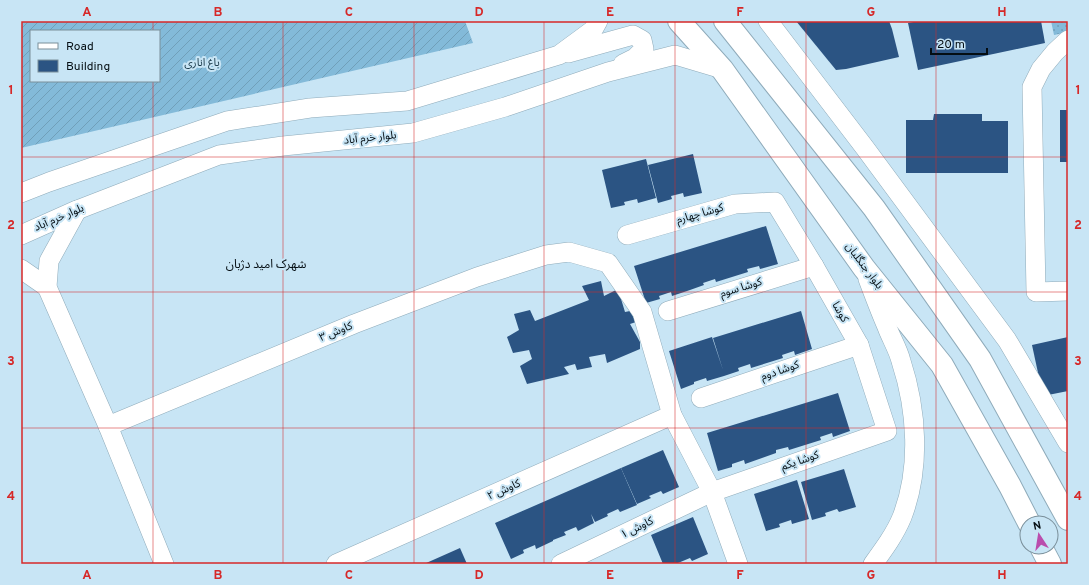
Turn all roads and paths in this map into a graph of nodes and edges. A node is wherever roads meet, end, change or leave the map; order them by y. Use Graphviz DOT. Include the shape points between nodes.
graph roads {
  1 [pos="598,21"];
  2 [pos="679,21"];
  3 [pos="725,21"];
  4 [pos="768,21"];
  5 [pos="1068,40"];
  6 [pos="560,55"];
  7 [pos="722,70"];
  8 [pos="608,72"];
  9 [pos="21,193"];
  10 [pos="775,202"];
  11 [pos="77,210"];
  12 [pos="21,235"];
  13 [pos="627,235"];
  14 [pos="814,266"];
  15 [pos="864,268"];
  16 [pos="21,269"];
  17 [pos="47,287"];
  18 [pos="1068,291"];
  19 [pos="668,311"];
  20 [pos="859,345"];
  21 [pos="701,398"];
  22 [pos="672,416"];
  23 [pos="108,426"];
  24 [pos="887,431"];
  25 [pos="1068,443"];
  26 [pos="712,492"];
  27 [pos="1025,515"];
  28 [pos="1068,519"];
  29 [pos="1045,555"];
  30 [pos="164,564"];
  31 [pos="336,564"];
  32 [pos="561,564"];
  33 [pos="738,564"];
  34 [pos="874,564"];
  35 [pos="1050,564"];
  1 -- 6 [label="street" via="592,30"];
  2 -- 7 [label="main road, بلوار جنگلبان"];
  3 -- 28 [label="main road" via="874,208 980,359"];
  4 -- 25 [label="street" via="1007,340"];
  5 -- 18 [label="street" via="1041,68 1032,87 1036,292"];
  6 -- 8 [label="street" via="633,35 642,40 644,49 635,58"];
  6 -- 9 [label="street" via="407,101 310,108 227,121"];
  7 -- 8 [label="street, بلوار خرم آباد" via="675,55"];
  7 -- 15 [label="main road, بلوار جنگلبان"];
  8 -- 11 [label="street, بلوار خرم آباد" via="504,107 413,133 219,155"];
  10 -- 13 [label="street, کوشا چهارم" via="735,204"];
  10 -- 14 [label="street, کوشا"];
  11 -- 12 [label="street, بلوار خرم آباد"];
  11 -- 17 [label="street" via="50,261"];
  14 -- 19 [label="street, کوشا سوم"];
  14 -- 20 [label="street, کوشا"];
  15 -- 27 [label="main road, بلوار جنگلبان" via="942,365"];
  15 -- 34 [label="street" via="901,360 911,400 915,454 911,486 902,517"];
  16 -- 17 [label="street"];
  17 -- 23 [label="street"];
  20 -- 21 [label="street, کوشا دوم"];
  20 -- 24 [label="street, کوشا"];
  22 -- 23 [label="street, کاوش ۳" via="642,312 608,263 569,252 546,255 470,280 354,324"];
  22 -- 26 [label="street"];
  22 -- 31 [label="street, کاوش ۲"];
  23 -- 30 [label="street"];
  24 -- 26 [label="street, کوشا یکم"];
  26 -- 32 [label="street, کاوش ۱"];
  26 -- 33 [label="street"];
  29 -- 35 [label="main road"];
}
